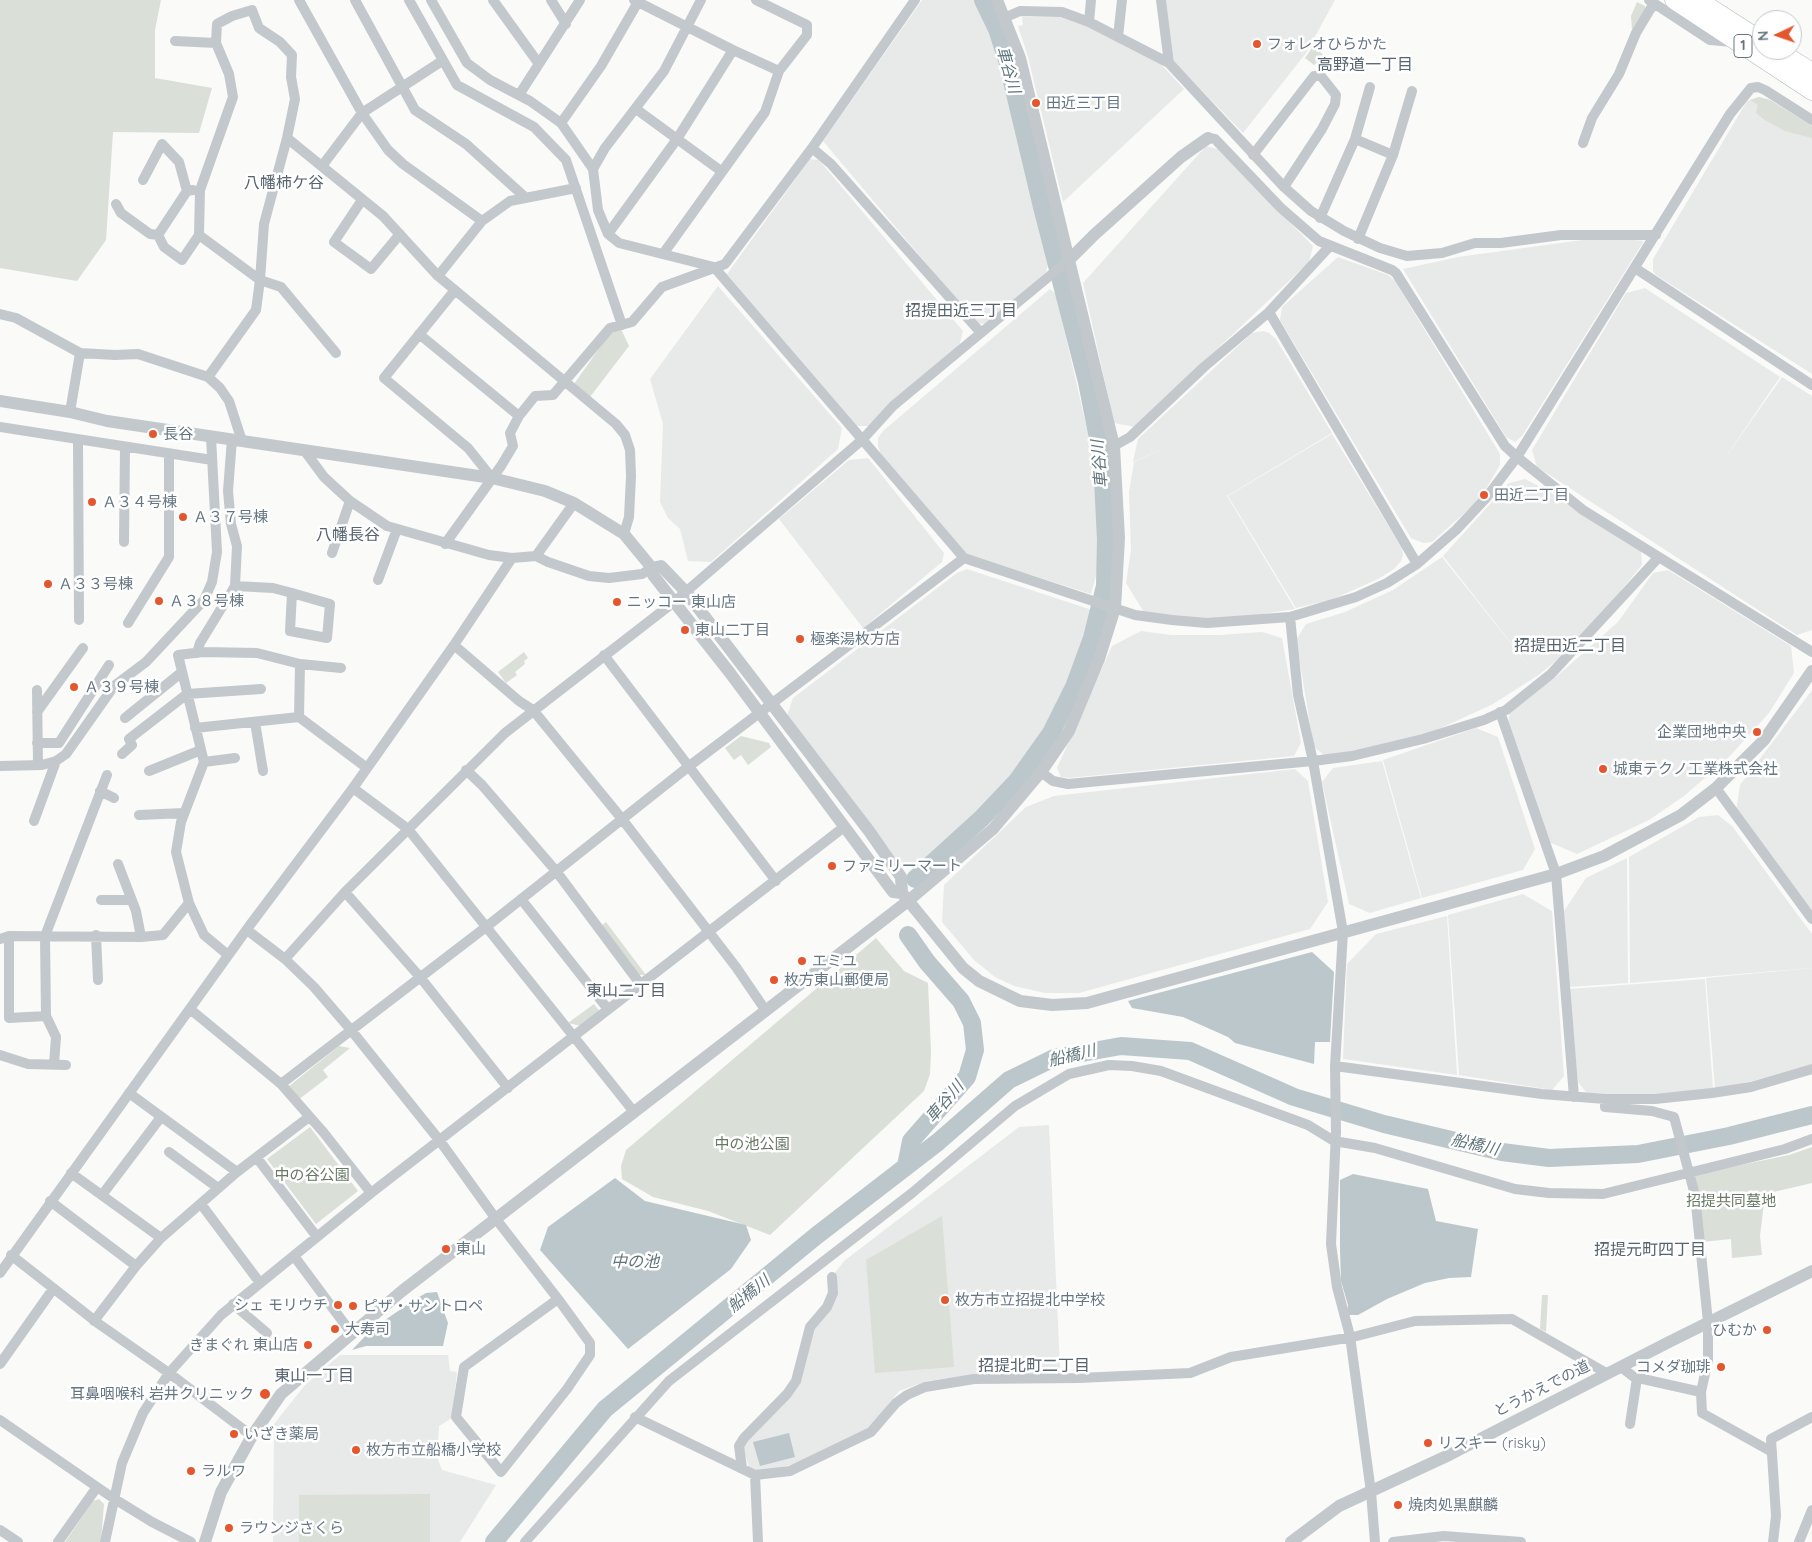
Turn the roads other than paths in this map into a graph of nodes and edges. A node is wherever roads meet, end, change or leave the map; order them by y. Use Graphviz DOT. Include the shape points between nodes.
graph roads {
  1 [pos="299,0"];
  2 [pos="355,0"];
  3 [pos="409,0"];
  4 [pos="431,0"];
  5 [pos="492,0"];
  6 [pos="551,0"];
  7 [pos="580,0"];
  8 [pos="701,0"];
  9 [pos="756,0"];
  10 [pos="915,0"];
  11 [pos="996,0"];
  12 [pos="1091,0"];
  13 [pos="1122,0"];
  14 [pos="1162,0"];
  15 [pos="1674,0"];
  16 [pos="1698,0"];
  17 [pos="636,1"];
  18 [pos="1652,2"];
  19 [pos="1004,18"];
  20 [pos="1089,22"];
  21 [pos="566,24"];
  22 [pos="688,26"];
  23 [pos="1752,35"];
  24 [pos="1118,37"];
  25 [pos="174,41"];
  26 [pos="1736,41"];
  27 [pos="216,43"];
  28 [pos="733,50"];
  29 [pos="442,60"];
  30 [pos="1793,60"];
  31 [pos="1169,63"];
  32 [pos="539,64"];
  33 [pos="779,71"];
  34 [pos="1812,72"];
  35 [pos="1370,86"];
  36 [pos="401,87"];
  37 [pos="1412,91"];
  38 [pos="1812,91"];
  39 [pos="519,95"];
  40 [pos="636,109"];
  41 [pos="362,113"];
  42 [pos="1812,120"];
  43 [pos="561,124"];
  44 [pos="287,138"];
  45 [pos="1208,138"];
  46 [pos="677,139"];
  47 [pos="1355,139"];
  48 [pos="1583,143"];
  49 [pos="812,148"];
  50 [pos="1253,155"];
  51 [pos="1393,155"];
  52 [pos="322,166"];
  53 [pos="593,169"];
  54 [pos="721,171"];
  55 [pos="143,180"];
  56 [pos="1284,187"];
  57 [pos="576,188"];
  58 [pos="200,190"];
  59 [pos="187,191"];
  60 [pos="526,198"];
  61 [pos="362,200"];
  62 [pos="116,204"];
  63 [pos="1320,218"];
  64 [pos="482,221"];
  65 [pos="400,234"];
  66 [pos="608,234"];
  67 [pos="158,235"];
  68 [pos="199,235"];
  69 [pos="1656,235"];
  70 [pos="1358,239"];
  71 [pos="1329,247"];
  72 [pos="663,254"];
  73 [pos="1066,263"];
  74 [pos="714,267"];
  75 [pos="1634,268"];
  76 [pos="438,276"];
  77 [pos="260,280"];
  78 [pos="455,290"];
  79 [pos="1268,312"];
  80 [pos="0,314"];
  81 [pos="622,324"];
  82 [pos="981,333"];
  83 [pos="419,334"];
  84 [pos="80,352"];
  85 [pos="336,353"];
  86 [pos="208,377"];
  87 [pos="566,382"];
  88 [pos="1812,385"];
  89 [pos="0,401"];
  90 [pos="70,412"];
  91 [pos="519,416"];
  92 [pos="0,427"];
  93 [pos="212,437"];
  94 [pos="863,438"];
  95 [pos="237,440"];
  96 [pos="78,441"];
  97 [pos="1114,446"];
  98 [pos="124,448"];
  99 [pos="304,450"];
  100 [pos="169,454"];
  101 [pos="1517,457"];
  102 [pos="212,460"];
  103 [pos="492,478"];
  104 [pos="350,501"];
  105 [pos="574,503"];
  106 [pos="397,529"];
  107 [pos="624,534"];
  108 [pos="124,542"];
  109 [pos="445,544"];
  110 [pos="332,553"];
  111 [pos="536,556"];
  112 [pos="512,558"];
  113 [pos="964,558"];
  114 [pos="1658,558"];
  115 [pos="1417,564"];
  116 [pos="652,568"];
  117 [pos="378,580"];
  118 [pos="235,586"];
  119 [pos="292,592"];
  120 [pos="686,592"];
  121 [pos="674,602"];
  122 [pos="1110,606"];
  123 [pos="1290,617"];
  124 [pos="79,620"];
  125 [pos="128,623"];
  126 [pos="454,645"];
  127 [pos="83,648"];
  128 [pos="1812,652"];
  129 [pos="197,653"];
  130 [pos="604,655"];
  131 [pos="300,664"];
  132 [pos="109,665"];
  133 [pos="341,668"];
  134 [pos="182,672"];
  135 [pos="1812,672"];
  136 [pos="37,690"];
  137 [pos="261,690"];
  138 [pos="187,694"];
  139 [pos="772,705"];
  140 [pos="533,710"];
  141 [pos="37,712"];
  142 [pos="1500,712"];
  143 [pos="760,714"];
  144 [pos="299,717"];
  145 [pos="126,718"];
  146 [pos="255,722"];
  147 [pos="195,728"];
  148 [pos="37,743"];
  149 [pos="201,750"];
  150 [pos="122,754"];
  151 [pos="235,758"];
  152 [pos="1313,760"];
  153 [pos="56,761"];
  154 [pos="204,762"];
  155 [pos="38,765"];
  156 [pos="0,766"];
  157 [pos="688,767"];
  158 [pos="367,768"];
  159 [pos="466,770"];
  160 [pos="149,771"];
  161 [pos="263,771"];
  162 [pos="1041,772"];
  163 [pos="107,775"];
  164 [pos="353,788"];
  165 [pos="1716,788"];
  166 [pos="100,791"];
  167 [pos="114,798"];
  168 [pos="184,813"];
  169 [pos="139,815"];
  170 [pos="622,819"];
  171 [pos="34,821"];
  172 [pos="844,827"];
  173 [pos="408,829"];
  174 [pos="118,864"];
  175 [pos="556,871"];
  176 [pos="1556,874"];
  177 [pos="776,881"];
  178 [pos="345,892"];
  179 [pos="905,897"];
  180 [pos="521,899"];
  181 [pos="101,900"];
  182 [pos="131,900"];
  183 [pos="190,903"];
  184 [pos="1812,919"];
  185 [pos="486,926"];
  186 [pos="247,930"];
  187 [pos="1342,932"];
  188 [pos="709,933"];
  189 [pos="96,935"];
  190 [pos="45,936"];
  191 [pos="141,937"];
  192 [pos="5,938"];
  193 [pos="228,955"];
  194 [pos="285,959"];
  195 [pos="420,977"];
  196 [pos="98,980"];
  197 [pos="641,986"];
  198 [pos="608,1008"];
  199 [pos="190,1009"];
  200 [pos="766,1011"];
  201 [pos="46,1016"];
  202 [pos="350,1030"];
  203 [pos="573,1036"];
  204 [pos="0,1055"];
  205 [pos="54,1064"];
  206 [pos="66,1065"];
  207 [pos="1336,1066"];
  208 [pos="1812,1069"];
  209 [pos="281,1084"];
  210 [pos="508,1088"];
  211 [pos="129,1093"];
  212 [pos="1574,1097"];
  213 [pos="1605,1099"];
  214 [pos="634,1112"];
  215 [pos="161,1117"];
  216 [pos="309,1117"];
  217 [pos="1335,1136"];
  218 [pos="1812,1139"];
  219 [pos="440,1141"];
  220 [pos="169,1152"];
  221 [pos="257,1158"];
  222 [pos="1687,1170"];
  223 [pos="236,1172"];
  224 [pos="71,1173"];
  225 [pos="218,1188"];
  226 [pos="371,1193"];
  227 [pos="102,1196"];
  228 [pos="50,1201"];
  229 [pos="201,1204"];
  230 [pos="496,1219"];
  231 [pos="317,1237"];
  232 [pos="161,1238"];
  233 [pos="11,1256"];
  234 [pos="294,1256"];
  235 [pos="136,1266"];
  236 [pos="1812,1271"];
  237 [pos="0,1272"];
  238 [pos="832,1277"];
  239 [pos="260,1283"];
  240 [pos="53,1289"];
  241 [pos="558,1299"];
  242 [pos="234,1304"];
  243 [pos="94,1320"];
  244 [pos="1708,1322"];
  245 [pos="266,1333"];
  246 [pos="352,1334"];
  247 [pos="1350,1336"];
  248 [pos="0,1364"];
  249 [pos="1621,1367"];
  250 [pos="169,1373"];
  251 [pos="1608,1374"];
  252 [pos="1637,1378"];
  253 [pos="1701,1392"];
  254 [pos="635,1417"];
  255 [pos="1812,1417"];
  256 [pos="0,1420"];
  257 [pos="1630,1424"];
  258 [pos="252,1436"];
  259 [pos="1772,1452"];
  260 [pos="742,1468"];
  261 [pos="755,1474"];
  262 [pos="97,1487"];
  263 [pos="1371,1492"];
  264 [pos="113,1498"];
  265 [pos="1812,1510"];
  266 [pos="0,1530"];
  267 [pos="18,1542"];
  268 [pos="58,1542"];
  269 [pos="105,1542"];
  270 [pos="191,1542"];
  271 [pos="205,1542"];
  272 [pos="525,1542"];
  273 [pos="758,1542"];
  274 [pos="1291,1542"];
  275 [pos="1375,1542"];
  276 [pos="1393,1542"];
  277 [pos="1521,1542"];
  278 [pos="1773,1542"];
  279 [pos="1799,1542"];
  1 -- 41 [label="street"];
  2 -- 36 [label="street"];
  3 -- 29 [label="street"];
  4 -- 39 [label="street" via="467,64"];
  5 -- 32 [label="street"];
  6 -- 21 [label="street"];
  7 -- 21 [label="street"];
  8 -- 22 [label="street"];
  9 -- 33 [label="street" via="807,25 807,35"];
  10 -- 49 [label="street"];
  11 -- 19 [label="street"];
  12 -- 20 [label="street"];
  13 -- 24 [label="street"];
  14 -- 31 [label="street"];
  15 -- 26 [label="highway, 1"];
  16 -- 23 [label="highway, 1"];
  17 -- 22 [label="street"];
  17 -- 43 [label="street" via="601,66"];
  18 -- 26 [label="street" via="1710,40"];
  18 -- 48 [label="street" via="1619,74 1592,118"];
  19 -- 20 [label="street" via="1020,12 1062,12"];
  19 -- 73 [label="street" via="1020,58"];
  20 -- 24 [label="street"];
  21 -- 32 [label="street"];
  22 -- 28 [label="street"];
  22 -- 40 [label="street" via="664,71"];
  24 -- 31 [label="street"];
  25 -- 27 [label="street"];
  26 -- 38 [label="highway, 1"];
  27 -- 44 [label="street" via="217,24 252,10 259,28 292,55 295,99"];
  27 -- 58 [label="street" via="229,74 233,97"];
  28 -- 33 [label="street"];
  28 -- 46 [label="street"];
  29 -- 36 [label="street"];
  29 -- 57 [label="street" via="457,84 534,127 566,160"];
  30 -- 34 [label="highway"];
  31 -- 50 [label="street"];
  32 -- 39 [label="street"];
  33 -- 54 [label="street" via="765,112"];
  35 -- 47 [label="street"];
  36 -- 41 [label="street"];
  36 -- 60 [label="street" via="416,110 466,144"];
  37 -- 51 [label="street"];
  39 -- 43 [label="street"];
  40 -- 46 [label="street"];
  40 -- 53 [label="street"];
  41 -- 52 [label="street"];
  41 -- 64 [label="street" via="388,150 403,164"];
  42 -- 69 [label="street" via="1764,90 1751,88 1730,114"];
  43 -- 53 [label="street"];
  44 -- 52 [label="street"];
  44 -- 77 [label="street" via="264,224"];
  45 -- 71 [label="street" via="1215,139 1281,208"];
  45 -- 73 [label="street" via="1181,157"];
  46 -- 54 [label="street"];
  46 -- 66 [label="street"];
  47 -- 51 [label="street"];
  47 -- 63 [label="street"];
  49 -- 74 [label="street" via="726,264"];
  49 -- 82 [label="street" via="831,164"];
  50 -- 56 [label="street"];
  50 -- 56 [label="street" via="1314,76 1321,76 1336,95 1335,104"];
  51 -- 70 [label="street"];
  52 -- 61 [label="street"];
  53 -- 66 [label="street" via="598,210"];
  54 -- 72 [label="street"];
  55 -- 59 [label="street" via="162,144 179,162"];
  56 -- 63 [label="street"];
  57 -- 60 [label="street"];
  57 -- 81 [label="street"];
  58 -- 59 [label="street"];
  58 -- 68 [label="street"];
  59 -- 67 [label="street"];
  60 -- 64 [label="street" via="510,201"];
  61 -- 65 [label="street"];
  61 -- 65 [label="street" via="334,242 371,269"];
  62 -- 67 [label="street" via="122,213 150,234"];
  63 -- 70 [label="street"];
  64 -- 76 [label="street"];
  65 -- 76 [label="street"];
  66 -- 72 [label="street" via="619,243"];
  67 -- 68 [label="street" via="164,247 182,260"];
  68 -- 77 [label="street"];
  69 -- 70 [label="street" via="1561,234 1501,243 1475,243 1442,253 1407,256"];
  69 -- 75 [label="street"];
  71 -- 79 [label="street"];
  71 -- 101 [label="street" via="1396,273 1505,446"];
  72 -- 74 [label="street"];
  73 -- 82 [label="street"];
  73 -- 97 [label="street"];
  74 -- 81 [label="street" via="662,287 632,322"];
  74 -- 94 [label="street"];
  75 -- 88 [label="street"];
  75 -- 101 [label="street"];
  76 -- 78 [label="street"];
  77 -- 85 [label="street" via="281,287"];
  77 -- 86 [label="street" via="256,310"];
  78 -- 83 [label="street"];
  78 -- 87 [label="street"];
  79 -- 97 [label="street" via="1130,437"];
  79 -- 115 [label="street"];
  80 -- 84 [label="street" via="16,318"];
  81 -- 87 [label="street" via="610,328"];
  82 -- 94 [label="street" via="893,406"];
  83 -- 91 [label="street"];
  83 -- 103 [label="street" via="384,378 468,448"];
  84 -- 86 [label="street" via="138,354"];
  84 -- 90 [label="street"];
  86 -- 95 [label="street" via="229,400"];
  87 -- 91 [label="street" via="554,395 535,396"];
  87 -- 107 [label="street" via="625,435 630,450 631,476 629,517"];
  89 -- 90 [label="street"];
  90 -- 93 [label="street"];
  91 -- 103 [label="street" via="510,433 513,446"];
  92 -- 96 [label="street"];
  93 -- 95 [label="street"];
  93 -- 102 [label="street"];
  94 -- 113 [label="street"];
  94 -- 120 [label="street"];
  95 -- 99 [label="street"];
  95 -- 118 [label="street" via="228,491 237,546"];
  96 -- 98 [label="street"];
  96 -- 124 [label="street"];
  97 -- 122 [label="street" via="1119,538"];
  98 -- 100 [label="street"];
  98 -- 108 [label="street"];
  99 -- 103 [label="street"];
  99 -- 104 [label="street" via="324,477"];
  100 -- 102 [label="street"];
  100 -- 125 [label="street" via="169,557"];
  101 -- 114 [label="street" via="1583,510"];
  101 -- 115 [label="street" via="1486,498"];
  102 -- 153 [label="street" via="218,552 212,582 204,600 146,662 114,686 76,742"];
  103 -- 105 [label="street" via="545,491"];
  103 -- 109 [label="street"];
  104 -- 106 [label="street" via="387,526"];
  104 -- 110 [label="street"];
  105 -- 107 [label="street"];
  105 -- 111 [label="street"];
  106 -- 109 [label="street"];
  106 -- 117 [label="street"];
  107 -- 116 [label="street"];
  109 -- 112 [label="street"];
  111 -- 112 [label="street"];
  111 -- 116 [label="street" via="588,576 609,578 642,574"];
  112 -- 126 [label="street"];
  113 -- 122 [label="street"];
  113 -- 139 [label="street"];
  114 -- 128 [label="street"];
  114 -- 142 [label="street" via="1551,674"];
  115 -- 123 [label="street" via="1356,597"];
  116 -- 120 [label="street" via="661,566"];
  116 -- 121 [label="street"];
  118 -- 119 [label="street"];
  118 -- 129 [label="street" via="200,642"];
  119 -- 119 [label="street" via="330,604 327,638 290,631"];
  120 -- 121 [label="street"];
  120 -- 139 [label="street"];
  121 -- 130 [label="street"];
  121 -- 143 [label="street"];
  122 -- 123 [label="street" via="1135,615 1208,623"];
  122 -- 162 [label="street" via="1080,707"];
  123 -- 152 [label="street" via="1298,695"];
  126 -- 140 [label="street"];
  126 -- 158 [label="street"];
  127 -- 141 [label="street"];
  129 -- 131 [label="street" via="257,653"];
  129 -- 134 [label="street" via="178,655"];
  130 -- 140 [label="street"];
  130 -- 157 [label="street"];
  131 -- 133 [label="street"];
  131 -- 144 [label="street"];
  132 -- 148 [label="street" via="58,743"];
  134 -- 138 [label="street"];
  134 -- 145 [label="street"];
  135 -- 165 [label="street" via="1764,740"];
  136 -- 141 [label="street"];
  137 -- 138 [label="street"];
  138 -- 147 [label="street"];
  138 -- 150 [label="street" via="129,739 132,745"];
  139 -- 143 [label="street"];
  139 -- 179 [label="street" via="901,877"];
  140 -- 159 [label="street"];
  140 -- 170 [label="street"];
  141 -- 148 [label="street"];
  142 -- 152 [label="street" via="1423,740 1352,756"];
  142 -- 176 [label="street"];
  143 -- 157 [label="street"];
  143 -- 172 [label="street"];
  144 -- 146 [label="street"];
  144 -- 158 [label="street"];
  146 -- 147 [label="street"];
  146 -- 161 [label="street"];
  147 -- 149 [label="street"];
  148 -- 155 [label="street"];
  149 -- 154 [label="street"];
  149 -- 160 [label="street"];
  151 -- 154 [label="street"];
  152 -- 162 [label="street" via="1068,784 1054,781"];
  152 -- 187 [label="street"];
  153 -- 155 [label="street"];
  153 -- 171 [label="street"];
  154 -- 168 [label="street"];
  155 -- 156 [label="street"];
  157 -- 170 [label="street"];
  157 -- 177 [label="street"];
  158 -- 164 [label="street"];
  159 -- 173 [label="street"];
  159 -- 175 [label="street"];
  162 -- 179 [label="street" via="993,829"];
  163 -- 166 [label="street"];
  164 -- 173 [label="street"];
  164 -- 186 [label="street"];
  165 -- 176 [label="street" via="1656,830 1604,856"];
  165 -- 184 [label="street"];
  166 -- 167 [label="street"];
  166 -- 190 [label="street"];
  168 -- 169 [label="street"];
  168 -- 183 [label="street" via="176,852"];
  170 -- 175 [label="street"];
  170 -- 188 [label="street"];
  172 -- 177 [label="street"];
  172 -- 179 [label="street" via="893,892"];
  173 -- 178 [label="street"];
  173 -- 185 [label="street"];
  174 -- 182 [label="street"];
  175 -- 180 [label="street"];
  175 -- 197 [label="street"];
  176 -- 187 [label="street"];
  176 -- 212 [label="street"];
  177 -- 188 [label="street"];
  178 -- 194 [label="street"];
  178 -- 195 [label="street"];
  179 -- 187 [label="street" via="963,968 979,980 1020,1000 1052,1005 1087,1003"];
  179 -- 200 [label="street"];
  180 -- 185 [label="street"];
  180 -- 198 [label="street"];
  181 -- 182 [label="street"];
  182 -- 191 [label="street"];
  183 -- 191 [label="street" via="163,935"];
  183 -- 193 [label="street" via="204,934"];
  185 -- 195 [label="street"];
  185 -- 203 [label="street"];
  186 -- 193 [label="street"];
  186 -- 194 [label="street"];
  187 -- 207 [label="street"];
  188 -- 197 [label="street"];
  188 -- 200 [label="street"];
  189 -- 190 [label="street"];
  189 -- 191 [label="street"];
  189 -- 196 [label="street"];
  190 -- 192 [label="street"];
  190 -- 201 [label="street"];
  192 -- 201 [label="street" via="9,1018"];
  193 -- 199 [label="street"];
  194 -- 202 [label="street"];
  195 -- 202 [label="street"];
  195 -- 210 [label="street"];
  197 -- 198 [label="street"];
  198 -- 203 [label="street"];
  199 -- 209 [label="street"];
  199 -- 211 [label="street"];
  200 -- 214 [label="street"];
  201 -- 205 [label="street" via="56,1037"];
  202 -- 209 [label="street"];
  202 -- 219 [label="street"];
  203 -- 210 [label="street"];
  203 -- 214 [label="street"];
  204 -- 205 [label="street" via="28,1064"];
  205 -- 206 [label="street"];
  207 -- 212 [label="street"];
  207 -- 217 [label="street"];
  208 -- 213 [label="street" via="1751,1087 1720,1092 1655,1099"];
  209 -- 216 [label="street"];
  210 -- 219 [label="street"];
  211 -- 215 [label="street"];
  211 -- 224 [label="street"];
  212 -- 213 [label="street"];
  213 -- 222 [label="street" via="1605,1107 1652,1111 1674,1117"];
  214 -- 230 [label="street"];
  215 -- 223 [label="street"];
  215 -- 227 [label="street"];
  216 -- 221 [label="street"];
  216 -- 226 [label="street"];
  217 -- 222 [label="street" via="1515,1189 1549,1193 1603,1194 1644,1185"];
  217 -- 247 [label="street" via="1331,1244 1337,1287"];
  217 -- 254 [label="street" via="1161,1071 1109,1065 1069,1074 1015,1106 912,1193 669,1382"];
  218 -- 222 [label="street" via="1785,1149"];
  219 -- 226 [label="street"];
  219 -- 230 [label="street"];
  220 -- 225 [label="street"];
  221 -- 223 [label="street"];
  221 -- 231 [label="street"];
  222 -- 244 [label="street" via="1695,1195"];
  223 -- 225 [label="street"];
  224 -- 227 [label="street"];
  224 -- 228 [label="street"];
  225 -- 229 [label="street"];
  226 -- 231 [label="street"];
  227 -- 232 [label="street"];
  228 -- 233 [label="street"];
  228 -- 235 [label="street"];
  229 -- 232 [label="street"];
  229 -- 239 [label="street"];
  230 -- 241 [label="street"];
  230 -- 246 [label="street"];
  231 -- 234 [label="street"];
  232 -- 235 [label="street"];
  233 -- 237 [label="street"];
  233 -- 240 [label="street"];
  234 -- 239 [label="street"];
  234 -- 246 [label="street"];
  235 -- 243 [label="street"];
  236 -- 244 [label="street, とうかえでの道"];
  238 -- 260 [label="street" via="833,1294 828,1307 810,1327 796,1381 739,1446"];
  239 -- 242 [label="street"];
  240 -- 243 [label="street"];
  240 -- 248 [label="street"];
  241 -- 241 [label="street" via="590,1343 590,1355 501,1472 456,1417 464,1367"];
  242 -- 245 [label="street"];
  242 -- 250 [label="street"];
  243 -- 250 [label="street"];
  244 -- 249 [label="street, とうかえでの道"];
  244 -- 253 [label="street" via="1708,1360"];
  246 -- 258 [label="street" via="281,1394"];
  247 -- 251 [label="street" via="1414,1321 1512,1319"];
  247 -- 261 [label="street" via="1231,1357 1190,1373 974,1379 925,1387 896,1403 871,1432 790,1471"];
  247 -- 263 [label="street"];
  249 -- 251 [label="street, とうかえでの道"];
  249 -- 252 [label="street"];
  250 -- 258 [label="street"];
  250 -- 264 [label="street" via="143,1413 122,1463"];
  251 -- 263 [label="street, とうかえでの道"];
  252 -- 253 [label="street"];
  252 -- 257 [label="street"];
  253 -- 259 [label="street" via="1702,1413"];
  254 -- 260 [label="street"];
  254 -- 272 [label="street"];
  255 -- 259 [label="street" via="1771,1439"];
  256 -- 262 [label="street"];
  258 -- 271 [label="street" via="221,1492"];
  259 -- 278 [label="street" via="1776,1516"];
  260 -- 261 [label="street"];
  261 -- 273 [label="street"];
  262 -- 264 [label="street"];
  262 -- 268 [label="street"];
  263 -- 274 [label="street, とうかえでの道" via="1339,1506"];
  263 -- 275 [label="street"];
  264 -- 269 [label="street"];
  264 -- 270 [label="street"];
  265 -- 279 [label="street"];
  266 -- 267 [label="street"];
  276 -- 277 [label="street" via="1444,1536"];
}
